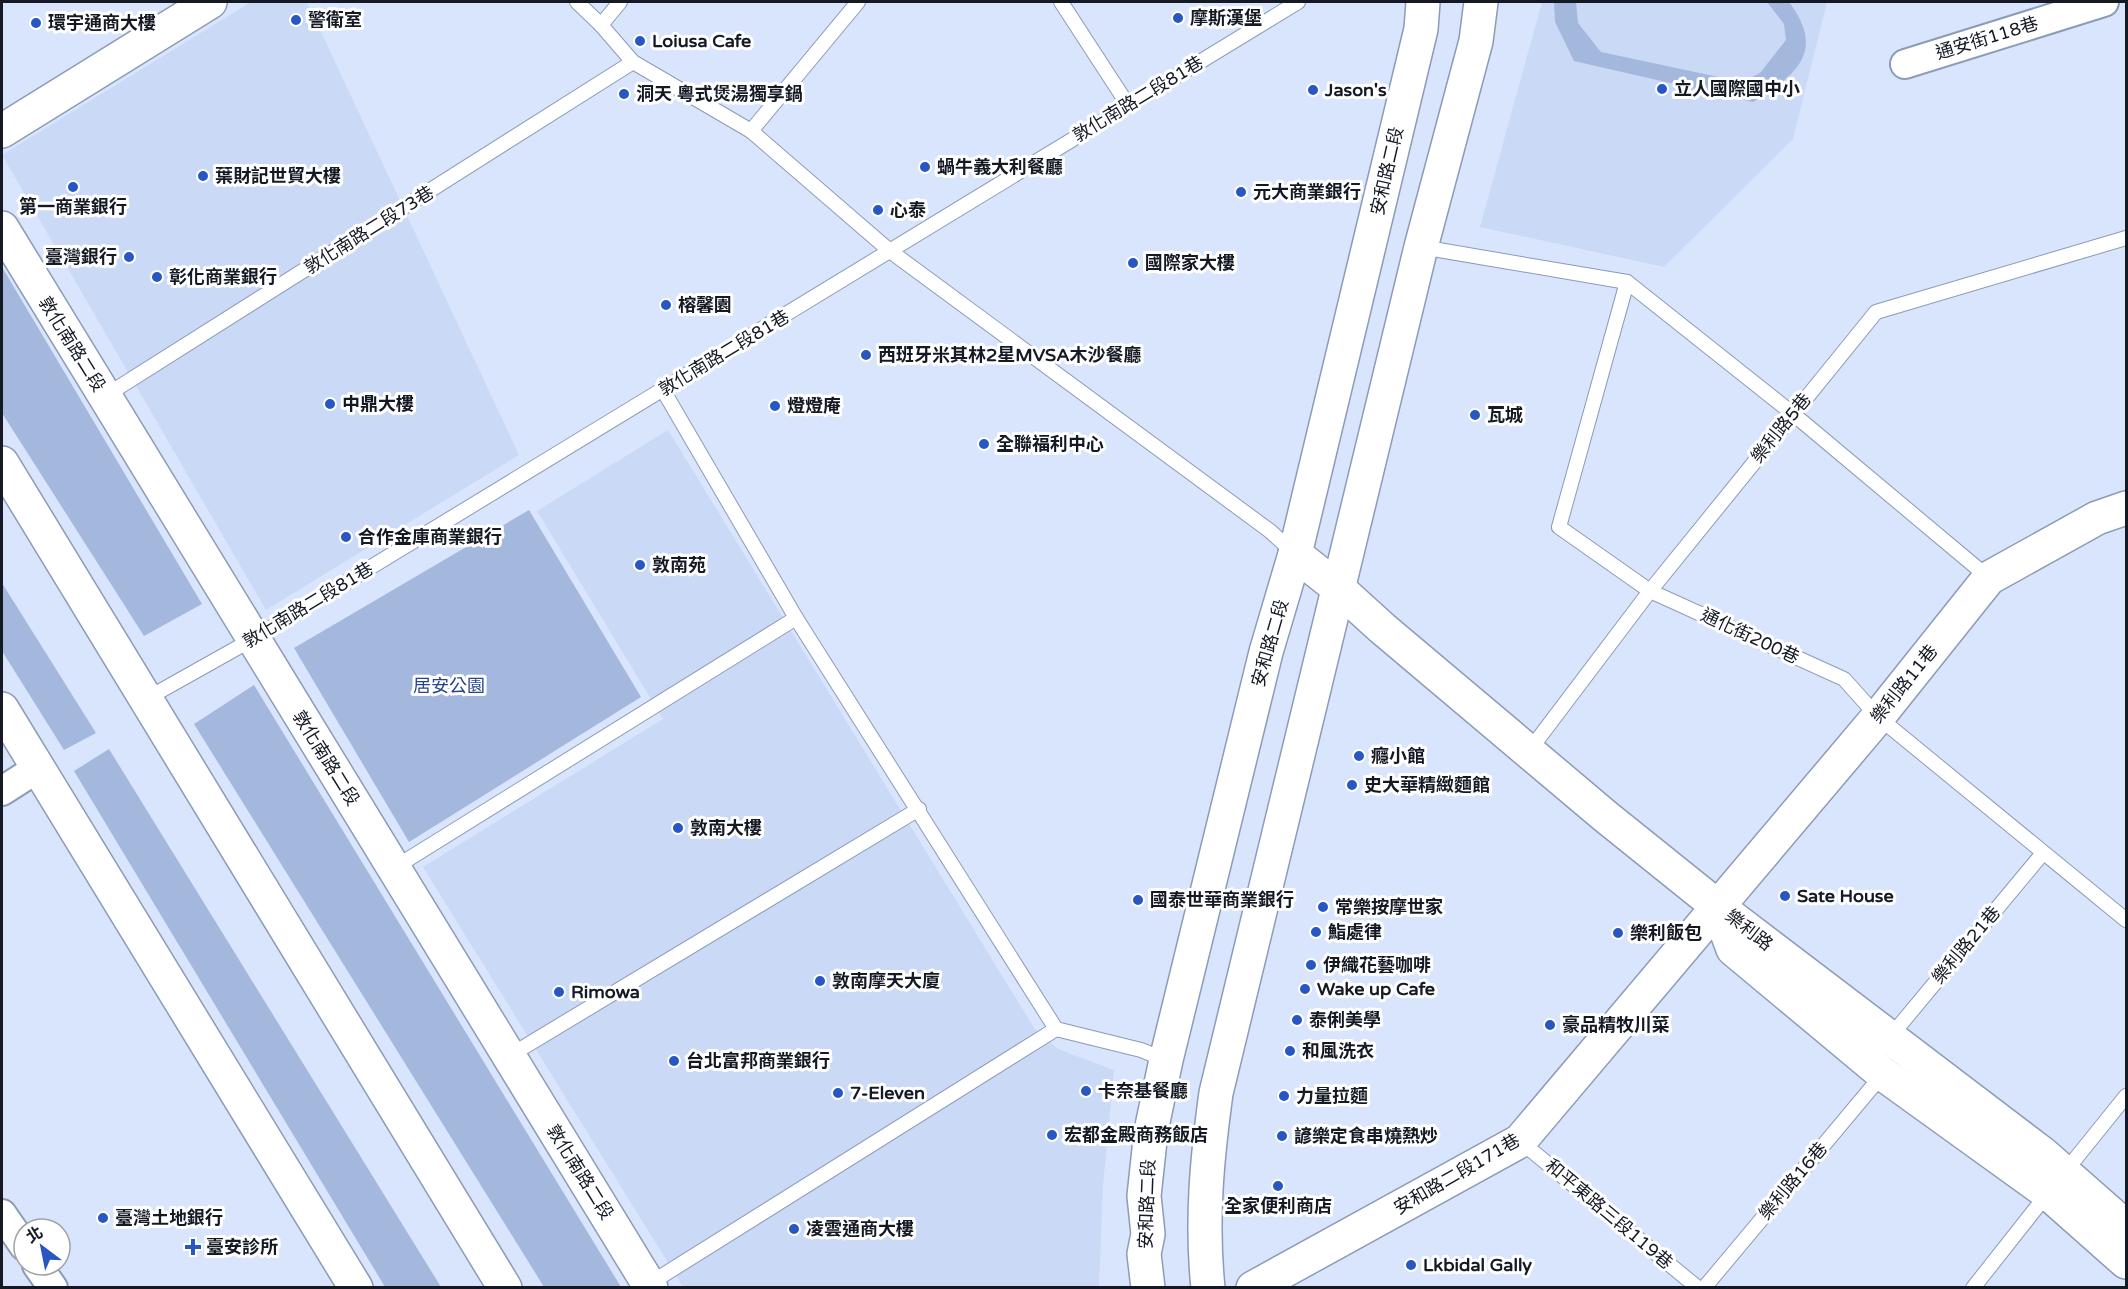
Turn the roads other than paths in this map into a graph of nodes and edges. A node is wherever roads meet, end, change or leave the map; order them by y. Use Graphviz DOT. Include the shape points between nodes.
graph roads {
  1 [pos="210,2"];
  2 [pos="577,2"];
  3 [pos="620,2"];
  4 [pos="858,2"];
  5 [pos="1061,2"];
  6 [pos="1298,2"];
  7 [pos="1423,2"];
  8 [pos="1481,2"];
  9 [pos="2104,2"];
  10 [pos="601,25"];
  11 [pos="633,63"];
  12 [pos="1905,64"];
  13 [pos="1128,105"];
  14 [pos="2,131"];
  15 [pos="751,131"];
  16 [pos="2,228"];
  17 [pos="2127,238"];
  18 [pos="1420,247"];
  19 [pos="890,252"];
  20 [pos="1627,282"];
  21 [pos="663,390"];
  22 [pos="105,396"];
  23 [pos="1792,413"];
  24 [pos="2,463"];
  25 [pos="2127,508"];
  26 [pos="1295,554"];
  27 [pos="1989,578"];
  28 [pos="1338,588"];
  29 [pos="1650,591"];
  30 [pos="796,618"];
  31 [pos="254,639"];
  32 [pos="146,699"];
  33 [pos="2,709"];
  34 [pos="1878,717"];
  35 [pos="1529,750"];
  36 [pos="38,768"];
  37 [pos="2,791"];
  38 [pos="919,809"];
  39 [pos="2043,853"];
  40 [pos="394,867"];
  41 [pos="1717,906"];
  42 [pos="2127,921"];
  43 [pos="1056,1029"];
  44 [pos="1890,1037"];
  45 [pos="509,1056"];
  46 [pos="1166,1060"];
  47 [pos="1882,1074"];
  48 [pos="2127,1096"];
  49 [pos="1520,1141"];
  50 [pos="2056,1183"];
  51 [pos="2,1214"];
  52 [pos="2127,1227"];
  53 [pos="12,1229"];
  54 [pos="2127,1262"];
  55 [pos="650,1286"];
  56 [pos="356,1287"];
  57 [pos="505,1287"];
  58 [pos="1148,1287"];
  59 [pos="1208,1287"];
  60 [pos="1253,1287"];
  61 [pos="1698,1287"];
  62 [pos="1704,1287"];
  63 [pos="1973,1287"];
  1 -- 14 [label="street"];
  2 -- 10 [label="lane"];
  3 -- 10 [label="lane"];
  4 -- 15 [label="lane"];
  5 -- 13 [label="lane"];
  6 -- 13 [label="lane, 敦化南路二段81巷"];
  7 -- 26 [label="street, 安和路二段" via="1418,40"];
  8 -- 18 [label="street" via="1476,41"];
  9 -- 12 [label="street, 通安街118巷"];
  10 -- 11 [label="lane"];
  11 -- 15 [label="lane"];
  11 -- 22 [label="lane, 敦化南路二段73巷"];
  13 -- 19 [label="lane, 敦化南路二段81巷"];
  15 -- 19 [label="lane"];
  16 -- 22 [label="street, 敦化南路二段"];
  17 -- 23 [label="lane, 樂利路5巷" via="1876,312"];
  18 -- 20 [label="lane"];
  18 -- 28 [label="street"];
  19 -- 21 [label="lane, 敦化南路二段81巷"];
  19 -- 26 [label="lane" via="1270,531"];
  20 -- 23 [label="lane"];
  20 -- 29 [label="lane, 通化街200巷" via="1559,527"];
  21 -- 30 [label="lane"];
  21 -- 31 [label="lane, 敦化南路二段81巷"];
  22 -- 31 [label="street, 敦化南路二段"];
  23 -- 27 [label="lane"];
  23 -- 29 [label="lane, 樂利路5巷"];
  24 -- 32 [label="street"];
  25 -- 27 [label="street, 樂利路11巷" via="2097,518"];
  26 -- 28 [label="street"];
  26 -- 46 [label="street, 安和路二段" via="1266,652"];
  27 -- 34 [label="street, 樂利路11巷"];
  28 -- 35 [label="street"];
  28 -- 59 [label="street" via="1216,1093 1205,1179"];
  29 -- 34 [label="lane, 通化街200巷" via="1844,680"];
  29 -- 35 [label="lane, 樂利路5巷"];
  30 -- 38 [label="lane"];
  30 -- 40 [label="lane"];
  31 -- 32 [label="lane, 敦化南路二段81巷"];
  31 -- 40 [label="street, 敦化南路二段"];
  32 -- 57 [label="street"];
  33 -- 36 [label="street"];
  34 -- 39 [label="lane, 通化街200巷"];
  34 -- 41 [label="street, 樂利路11巷"];
  35 -- 41 [label="street"];
  36 -- 37 [label="street"];
  36 -- 56 [label="street"];
  38 -- 43 [label="lane"];
  38 -- 45 [label="lane"];
  39 -- 42 [label="lane, 通化街200巷"];
  39 -- 44 [label="lane, 樂利路21巷"];
  40 -- 45 [label="street, 敦化南路二段"];
  41 -- 44 [label="street, 樂利路"];
  41 -- 47 [label="street, 樂利路" via="1733,949"];
  41 -- 49 [label="street, 安和路二段171巷"];
  43 -- 46 [label="lane"];
  43 -- 55 [label="lane"];
  44 -- 50 [label="street, 樂利路"];
  45 -- 55 [label="street, 敦化南路二段"];
  46 -- 58 [label="street, 安和路二段" via="1151,1131 1144,1196"];
  47 -- 50 [label="street, 樂利路"];
  47 -- 62 [label="lane, 樂利路16巷"];
  48 -- 50 [label="lane"];
  49 -- 60 [label="street, 安和路二段171巷"];
  49 -- 61 [label="lane, 和平東路三段119巷"];
  50 -- 52 [label="street, 樂利路"];
  50 -- 54 [label="street, 樂利路"];
  50 -- 63 [label="lane"];
  51 -- 53 [label="street"];
}
